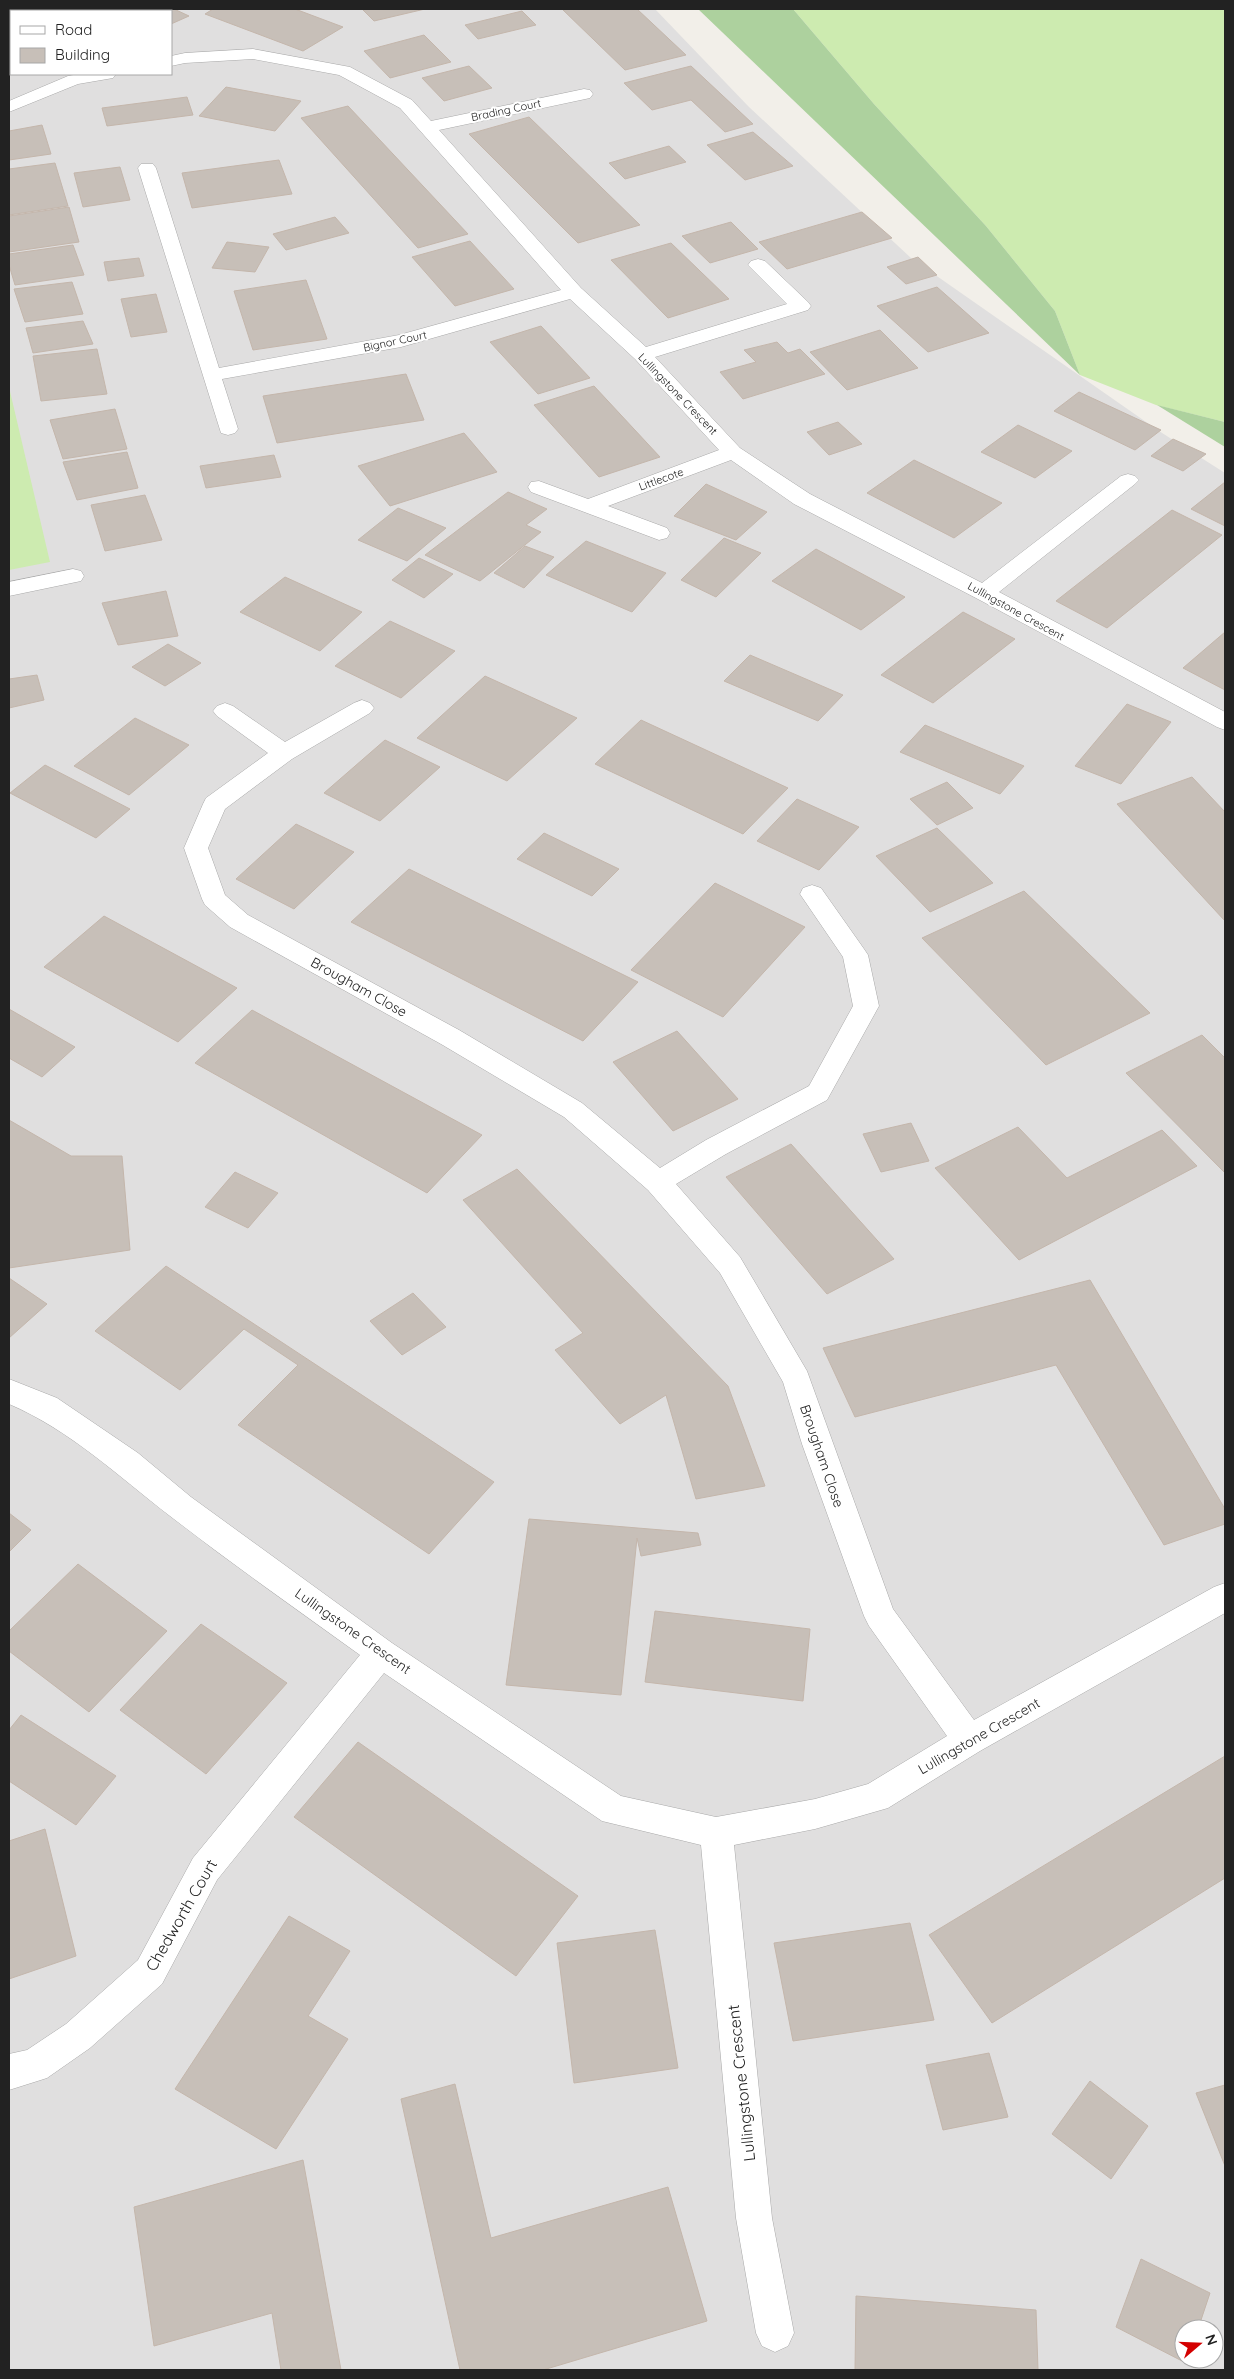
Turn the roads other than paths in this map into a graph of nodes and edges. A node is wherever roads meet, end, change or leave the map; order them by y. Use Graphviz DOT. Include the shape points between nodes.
graph roads {
  1 [pos="172,61"];
  2 [pos="102,75"];
  3 [pos="584,94"];
  4 [pos="9,107"];
  5 [pos="428,127"];
  6 [pos="147,168"];
  7 [pos="758,265"];
  8 [pos="574,292"];
  9 [pos="642,355"];
  10 [pos="211,375"];
  11 [pos="228,429"];
  12 [pos="733,452"];
  13 [pos="1128,480"];
  14 [pos="538,487"];
  15 [pos="588,506"];
  16 [pos="659,533"];
  17 [pos="73,576"];
  18 [pos="9,589"];
  19 [pos="984,593"];
  20 [pos="362,708"];
  21 [pos="225,711"];
  22 [pos="1225,722"];
  23 [pos="284,753"];
  24 [pos="812,894"];
  25 [pos="658,1182"];
  26 [pos="9,1391"];
  27 [pos="1225,1597"];
  28 [pos="381,1653"];
  29 [pos="969,1740"];
  30 [pos="716,1833"];
  31 [pos="9,2072"];
  32 [pos="775,2333"];
  1 -- 5 [label="street, Lullingstone Crescent" via="253,54 344,71 406,104"];
  2 -- 4 [label="street" via="74,80"];
  3 -- 5 [label="street, Brading Court"];
  5 -- 8 [label="street, Lullingstone Crescent"];
  6 -- 10 [label="street"];
  7 -- 9 [label="street" via="800,306"];
  8 -- 9 [label="street, Lullingstone Crescent"];
  8 -- 10 [label="street, Bignor Court" via="401,341"];
  9 -- 12 [label="street, Lullingstone Crescent"];
  10 -- 11 [label="street"];
  12 -- 15 [label="street, Littlecote"];
  12 -- 19 [label="street, Lullingstone Crescent" via="802,499"];
  13 -- 19 [label="street"];
  14 -- 15 [label="street"];
  15 -- 16 [label="street"];
  17 -- 18 [label="street"];
  19 -- 22 [label="street, Lullingstone Crescent"];
  20 -- 23 [label="street, Brougham Close"];
  21 -- 23 [label="street"];
  23 -- 25 [label="street, Brougham Close" via="215,804 196,848 214,899 240,921 450,1037 573,1110"];
  24 -- 25 [label="street" via="855,956 866,1006 818,1093"];
  25 -- 29 [label="street, Brougham Close" via="730,1265 797,1380 880,1616"];
  26 -- 28 [label="street, Lullingstone Crescent" via="47,1407 127,1462 180,1506"];
  27 -- 29 [label="street, Lullingstone Crescent"];
  28 -- 30 [label="street, Lullingstone Crescent" via="614,1810"];
  28 -- 31 [label="street, Chedworth Court" via="205,1869 150,1972 78,2036 34,2066"];
  29 -- 30 [label="street, Lullingstone Crescent" via="876,1797 816,1814"];
  30 -- 32 [label="street, Lullingstone Crescent" via="754,2218"];
}
